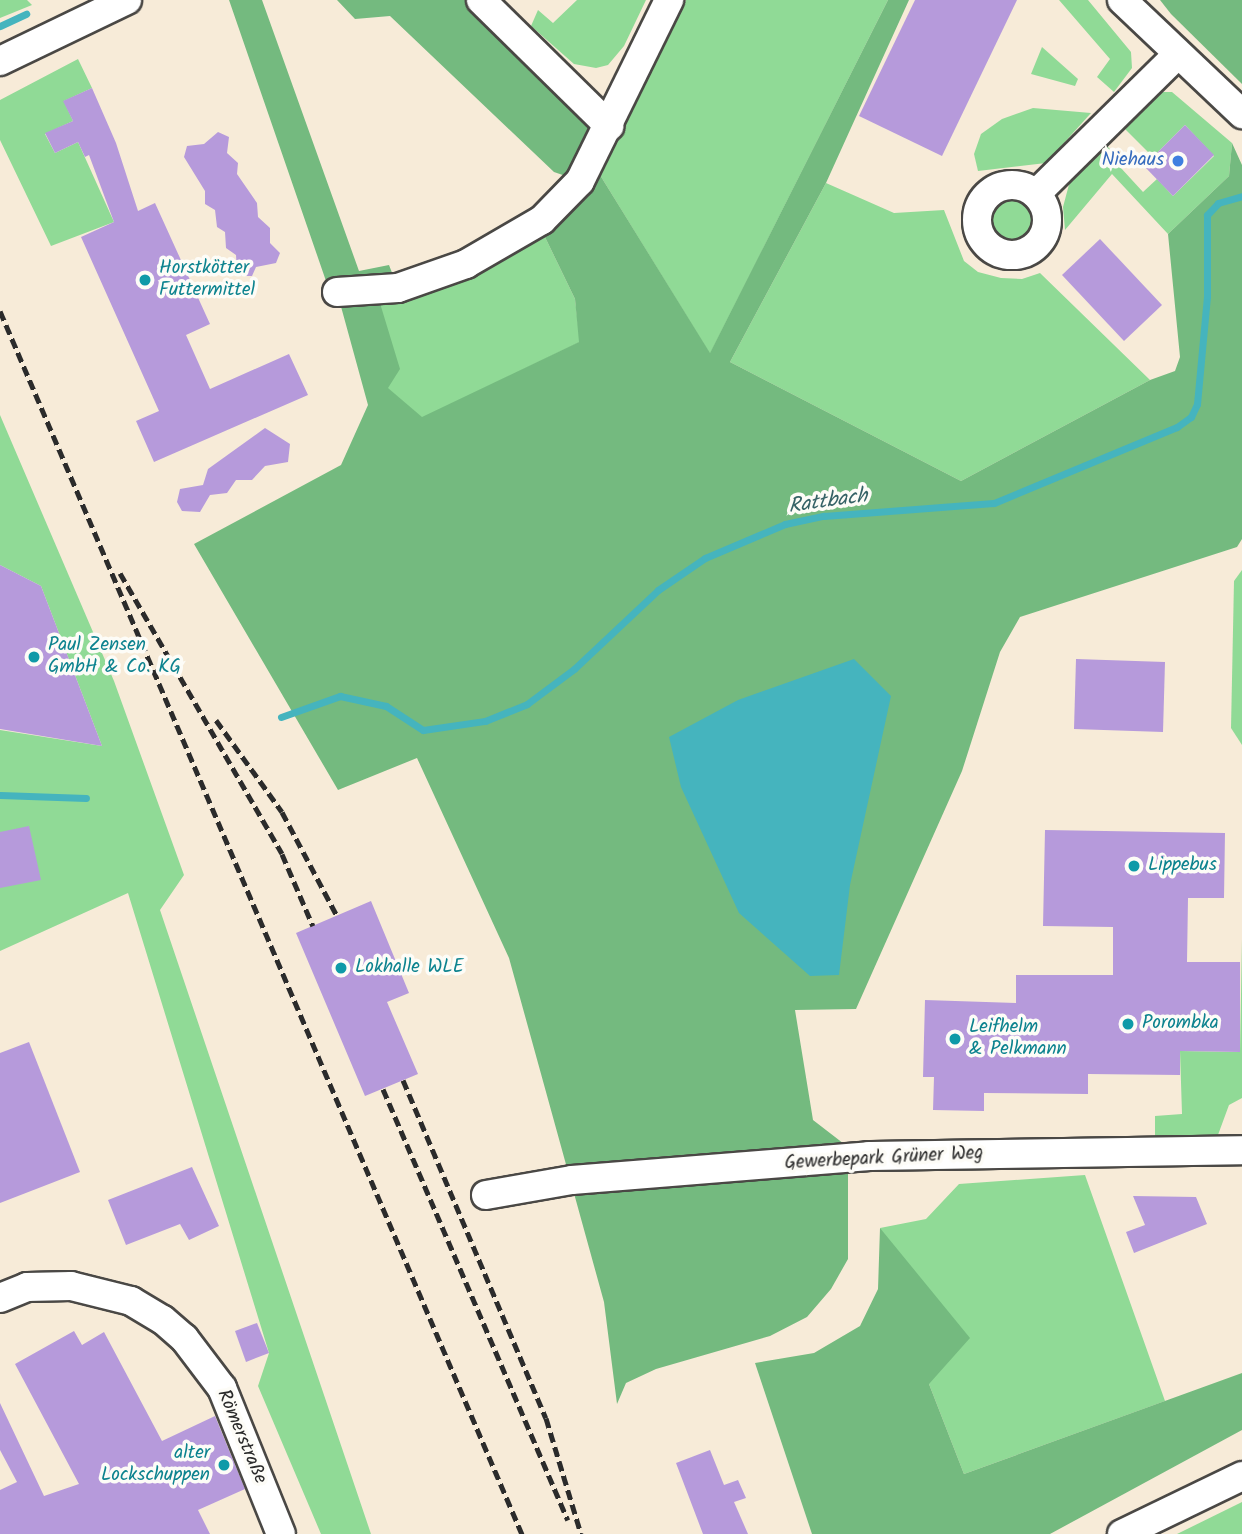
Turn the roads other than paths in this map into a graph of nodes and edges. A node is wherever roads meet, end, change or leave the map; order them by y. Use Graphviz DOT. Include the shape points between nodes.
graph roads {
  1 [pos="127,0"];
  2 [pos="481,0"];
  3 [pos="669,0"];
  4 [pos="1122,0"];
  5 [pos="1176,56"];
  6 [pos="0,61"];
  7 [pos="1242,114"];
  8 [pos="609,126"];
  9 [pos="1036,194"];
  10 [pos="337,292"];
  11 [pos="1242,1150"];
  12 [pos="486,1195"];
  13 [pos="0,1298"];
  14 [pos="1242,1476"];
  15 [pos="281,1534"];
  16 [pos="1122,1534"];
  1 -- 6 [label="street"];
  2 -- 8 [label="street"];
  3 -- 8 [label="street"];
  4 -- 5 [label="street"];
  5 -- 7 [label="street"];
  5 -- 9 [label="street"];
  8 -- 10 [label="street" via="580,181 542,220 497,249 398,288"];
  11 -- 12 [label="street, Gewerbepark Grüner Weg" via="869,1156 572,1180"];
  13 -- 15 [label="street, Römerstraße" via="27,1287 71,1286 131,1301 163,1320 184,1338 222,1388"];
  14 -- 16 [label="street"];
}
